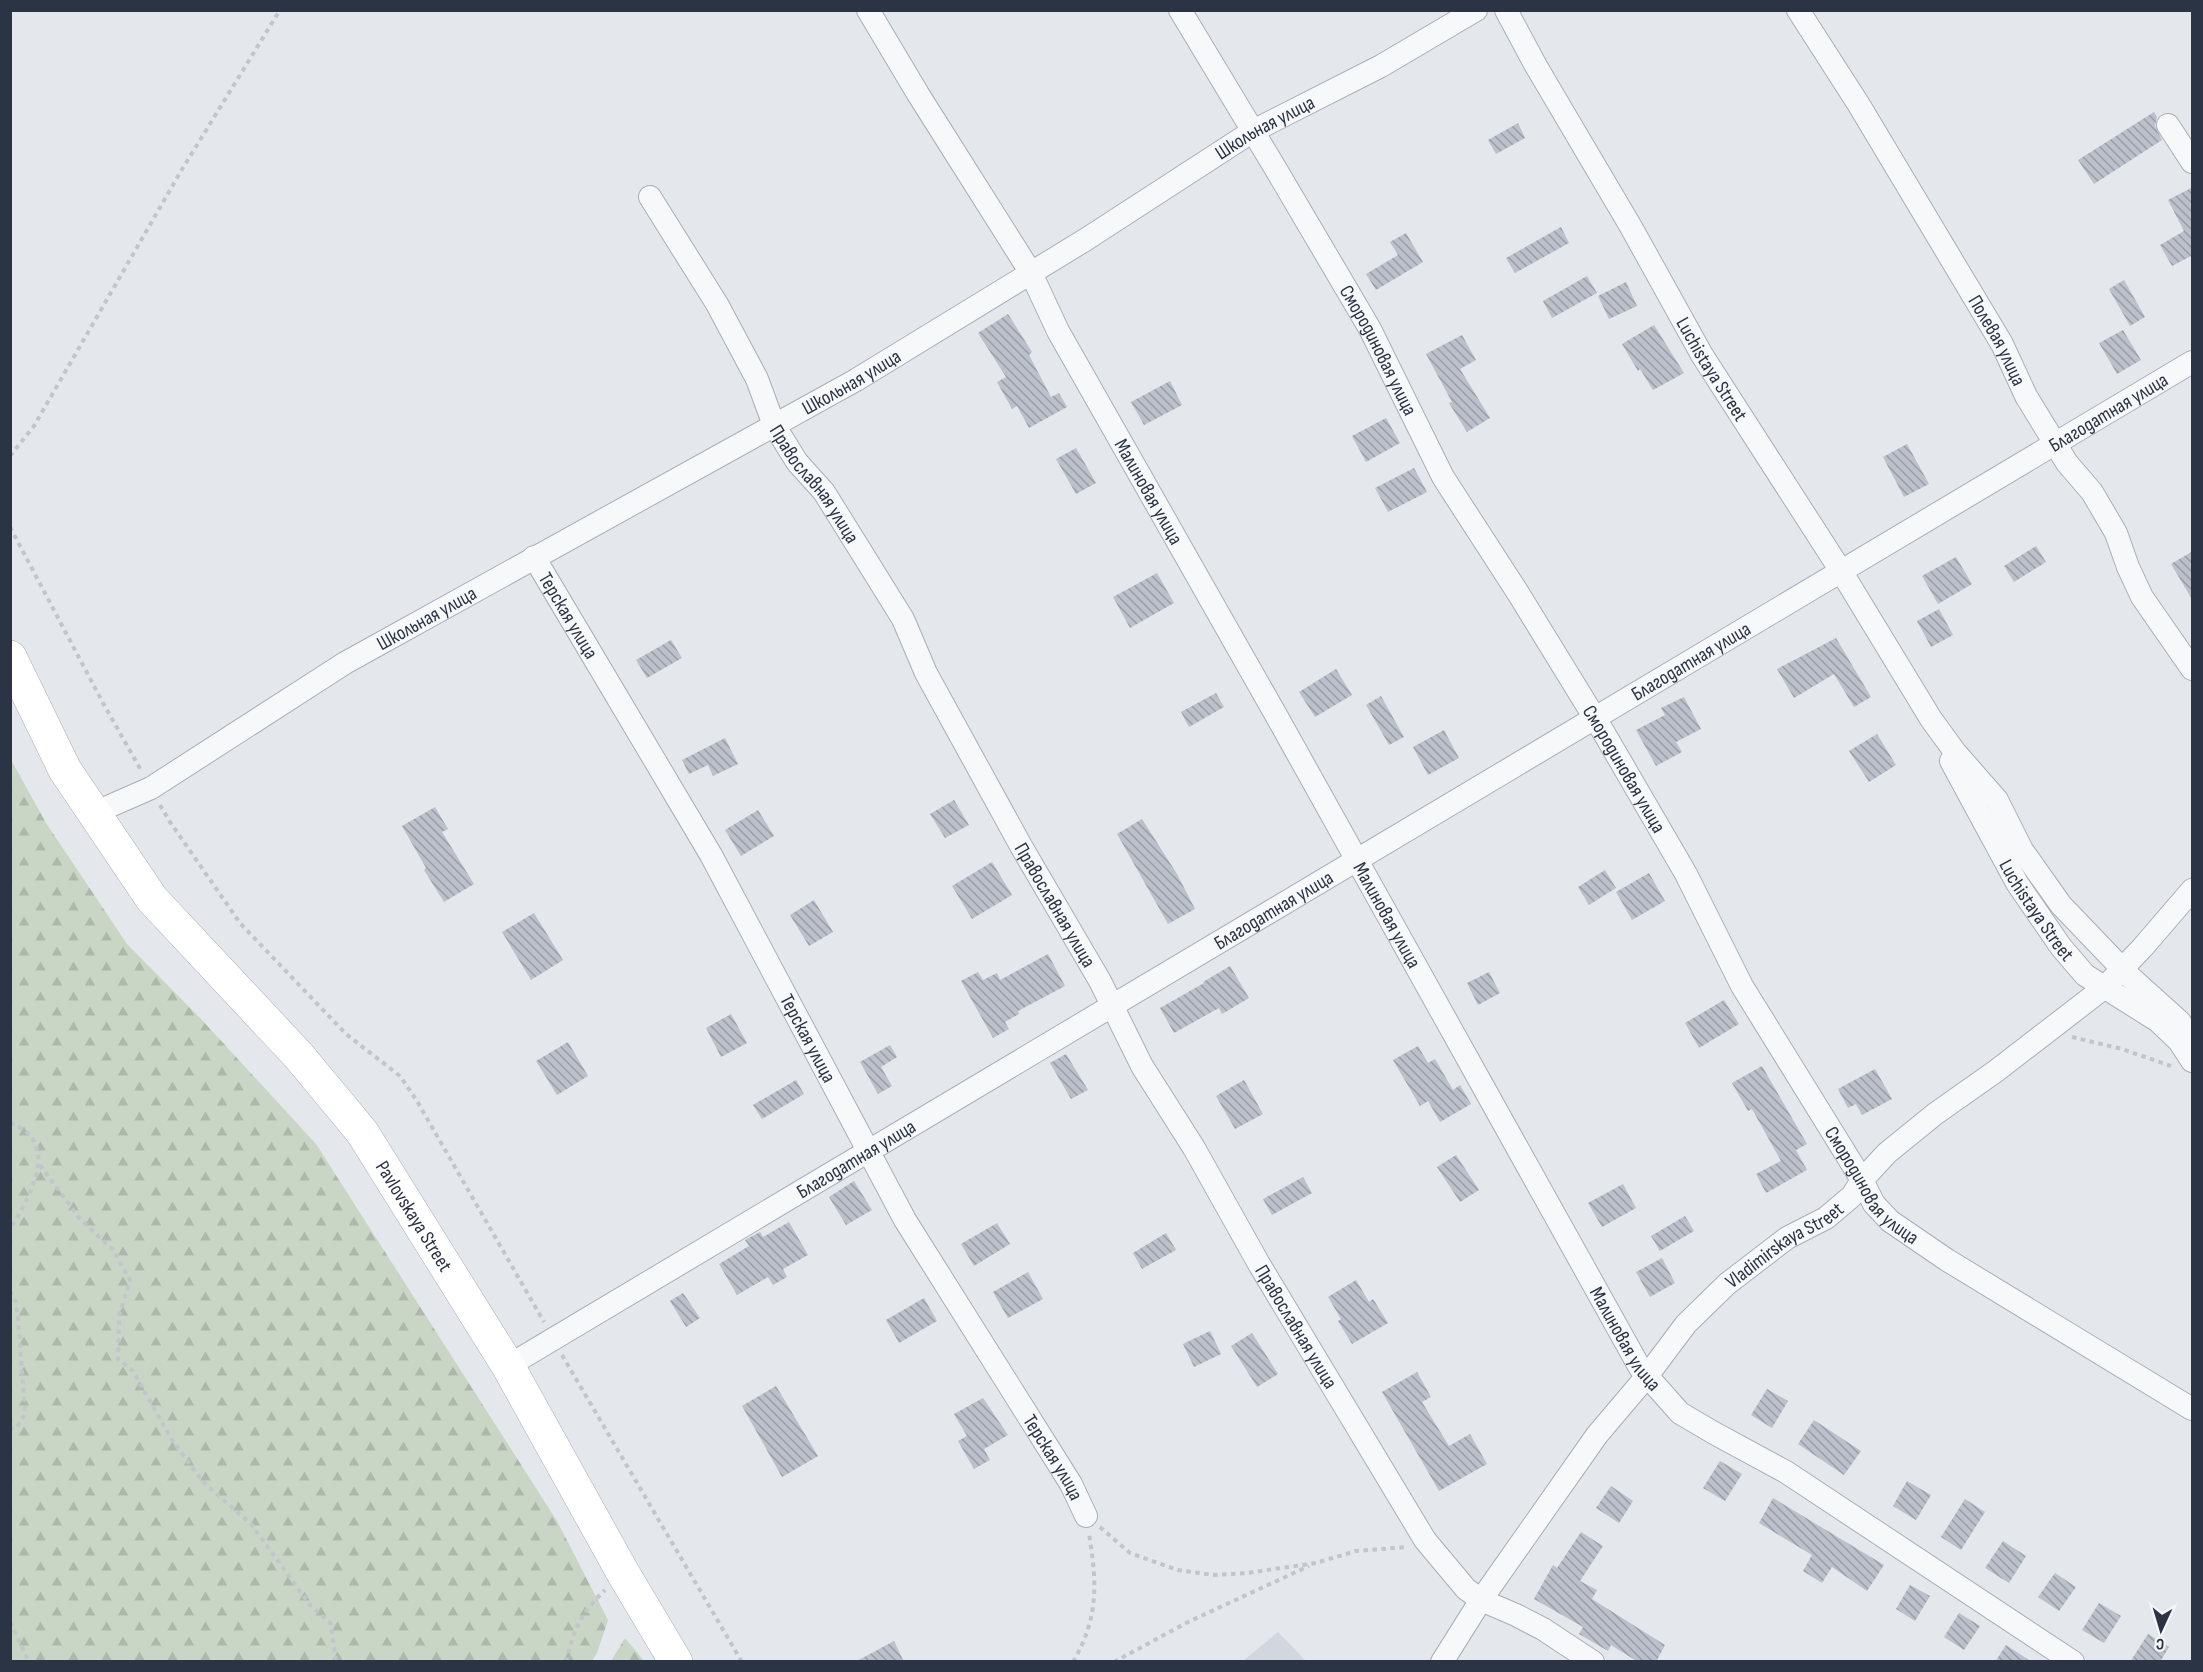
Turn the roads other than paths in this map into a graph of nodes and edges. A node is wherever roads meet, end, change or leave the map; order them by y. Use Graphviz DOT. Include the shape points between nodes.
graph roads {
  1 [pos="868,10"];
  2 [pos="1180,10"];
  3 [pos="1476,10"];
  4 [pos="1506,10"];
  5 [pos="1798,10"];
  6 [pos="2168,125"];
  7 [pos="1253,131"];
  8 [pos="2193,162"];
  9 [pos="650,197"];
  10 [pos="1031,273"];
  11 [pos="2193,362"];
  12 [pos="774,425"];
  13 [pos="2055,443"];
  14 [pos="534,557"];
  15 [pos="1841,571"];
  16 [pos="10,657"];
  17 [pos="2193,669"];
  18 [pos="1594,718"];
  19 [pos="1931,719"];
  20 [pos="94,813"];
  21 [pos="1357,860"];
  22 [pos="2193,890"];
  23 [pos="2122,970"];
  24 [pos="2105,987"];
  25 [pos="1112,1005"];
  26 [pos="2193,1044"];
  27 [pos="2187,1066"];
  28 [pos="870,1150"];
  29 [pos="1862,1180"];
  30 [pos="508,1366"];
  31 [pos="1647,1376"];
  32 [pos="2193,1409"];
  33 [pos="1086,1516"];
  34 [pos="1481,1600"];
  35 [pos="676,1662"];
  36 [pos="1442,1662"];
  37 [pos="1593,1662"];
  38 [pos="2073,1662"];
  1 -- 10 [label="street, Малиновая улица"];
  2 -- 7 [label="street, Смородиновая улица"];
  3 -- 7 [label="street, Школьная улица" via="1381,66"];
  4 -- 15 [label="street, Luchistaya Street" via="1702,355"];
  5 -- 13 [label="street, Полевая улица" via="2002,344 2026,396"];
  6 -- 8 [label="street"];
  7 -- 10 [label="street, Школьная улица"];
  7 -- 18 [label="street, Смородиновая улица" via="1370,329 1443,477"];
  9 -- 12 [label="street, Православная улица" via="717,304 757,379"];
  10 -- 12 [label="street, Школьная улица" via="856,380"];
  10 -- 21 [label="street, Малиновая улица" via="1058,332"];
  11 -- 13 [label="street, Благодатная улица"];
  12 -- 14 [label="street, Школьная улица"];
  12 -- 25 [label="street, Православная улица" via="797,462 824,492 903,619 926,673"];
  13 -- 15 [label="street, Благодатная улица"];
  13 -- 17 [label="street, Полевая улица" via="2092,492 2116,533 2142,597"];
  14 -- 20 [label="street, Школьная улица" via="345,663 150,788"];
  14 -- 28 [label="street, Терская улица" via="711,855"];
  15 -- 18 [label="street, Благодатная улица"];
  15 -- 19 [label="street, Luchistaya Street"];
  16 -- 20 [label="street, Pavlovskaya Street" via="65,770"];
  18 -- 21 [label="street, Благодатная улица"];
  18 -- 29 [label="street, Смородиновая улица" via="1686,874 1742,986"];
  19 -- 23 [label="street, Luchistaya Street" via="1954,752 1997,800 2044,884"];
  19 -- 24 [label="street, Luchistaya Street" via="2017,883 2061,947 2085,975"];
  20 -- 30 [label="street, Pavlovskaya Street" via="152,899 298,1055 362,1132"];
  21 -- 25 [label="street, Благодатная улица"];
  21 -- 31 [label="street, Малиновая улица" via="1590,1282"];
  22 -- 23 [label="street, Vladimirskaya Street"];
  23 -- 24 [label="street, Vladimirskaya Street"];
  23 -- 26 [label="street, Luchistaya Street" via="2180,1022"];
  24 -- 27 [label="street, Luchistaya Street" via="2158,1021 2179,1041"];
  24 -- 29 [label="street, Vladimirskaya Street" via="1935,1114 1887,1153"];
  25 -- 28 [label="street, Благодатная улица"];
  25 -- 34 [label="street, Православная улица" via="1142,1066 1425,1540 1466,1589"];
  28 -- 30 [label="street, Благодатная улица"];
  28 -- 33 [label="street, Терская улица" via="905,1220 1071,1484"];
  29 -- 31 [label="street, Vladimirskaya Street" via="1852,1196 1826,1218 1787,1238 1727,1284 1686,1324"];
  29 -- 32 [label="street, Смородиновая улица" via="1874,1204 1890,1221 1947,1260"];
  30 -- 35 [label="street, Pavlovskaya Street"];
  31 -- 34 [label="street, Vladimirskaya Street" via="1598,1435"];
  31 -- 38 [label="street, Малиновая улица" via="1680,1413 1786,1472"];
  34 -- 36 [label="street, Vladimirskaya Street"];
  34 -- 37 [label="street, Православная улица" via="1543,1629"];
}
